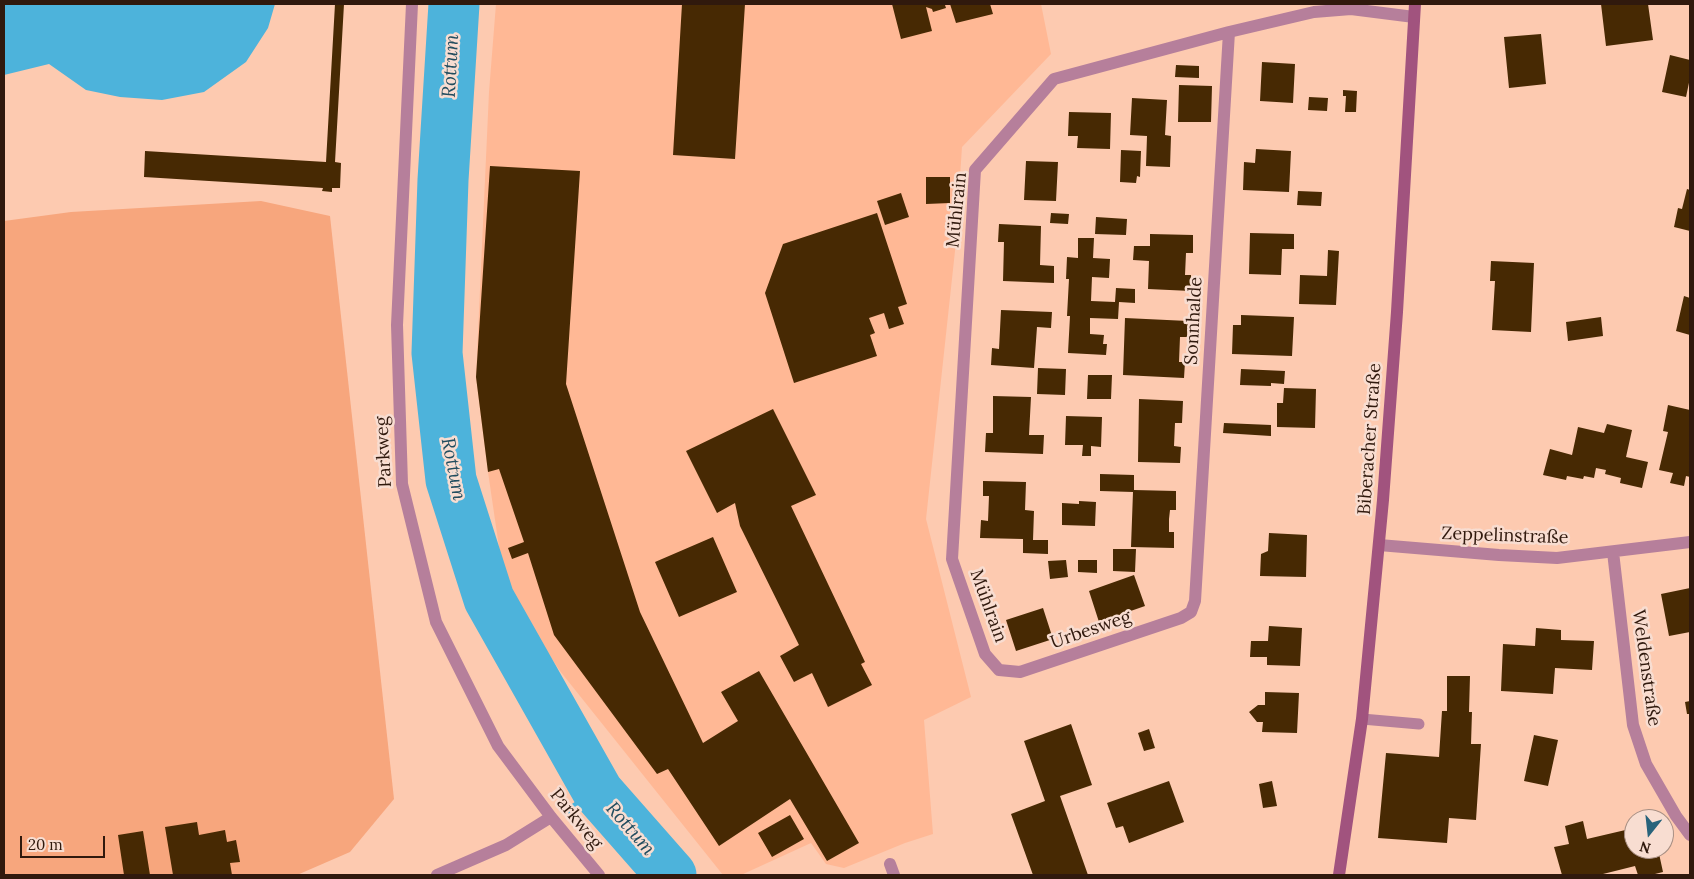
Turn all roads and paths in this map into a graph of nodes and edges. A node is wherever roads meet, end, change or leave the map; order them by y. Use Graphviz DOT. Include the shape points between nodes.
graph roads {
  1 [pos="412,4"];
  2 [pos="1414,10"];
  3 [pos="1229,32"];
  4 [pos="1690,542"];
  5 [pos="1379,546"];
  6 [pos="1613,552"];
  7 [pos="1191,612"];
  8 [pos="999,670"];
  9 [pos="1362,719"];
  10 [pos="1420,724"];
  11 [pos="551,817"];
  12 [pos="1690,835"];
  13 [pos="436,875"];
  14 [pos="599,875"];
  15 [pos="1339,875"];
  1 -- 11 [label="street, Parkweg" via="397,325 402,484 436,622 498,746"];
  2 -- 3 [label="street, Mühlrain" via="1314,12"];
  2 -- 5 [label="main road, Biberacher Straße"];
  3 -- 7 [label="street, Sonnhalde" via="1195,600"];
  3 -- 8 [label="street, Mühlrain" via="1054,79 975,170 952,559 986,654"];
  4 -- 6 [label="street, Zeppelinstraße"];
  5 -- 6 [label="street, Zeppelinstraße" via="1557,558"];
  5 -- 9 [label="main road, Biberacher Straße"];
  6 -- 12 [label="street, Weldenstraße" via="1633,725 1646,764"];
  7 -- 8 [label="street, Urbesweg" via="1020,672"];
  9 -- 10 [label="lane"];
  9 -- 15 [label="main road, Biberacher Straße"];
  11 -- 13 [label="street" via="506,845"];
  11 -- 14 [label="street, Parkweg"];
}
